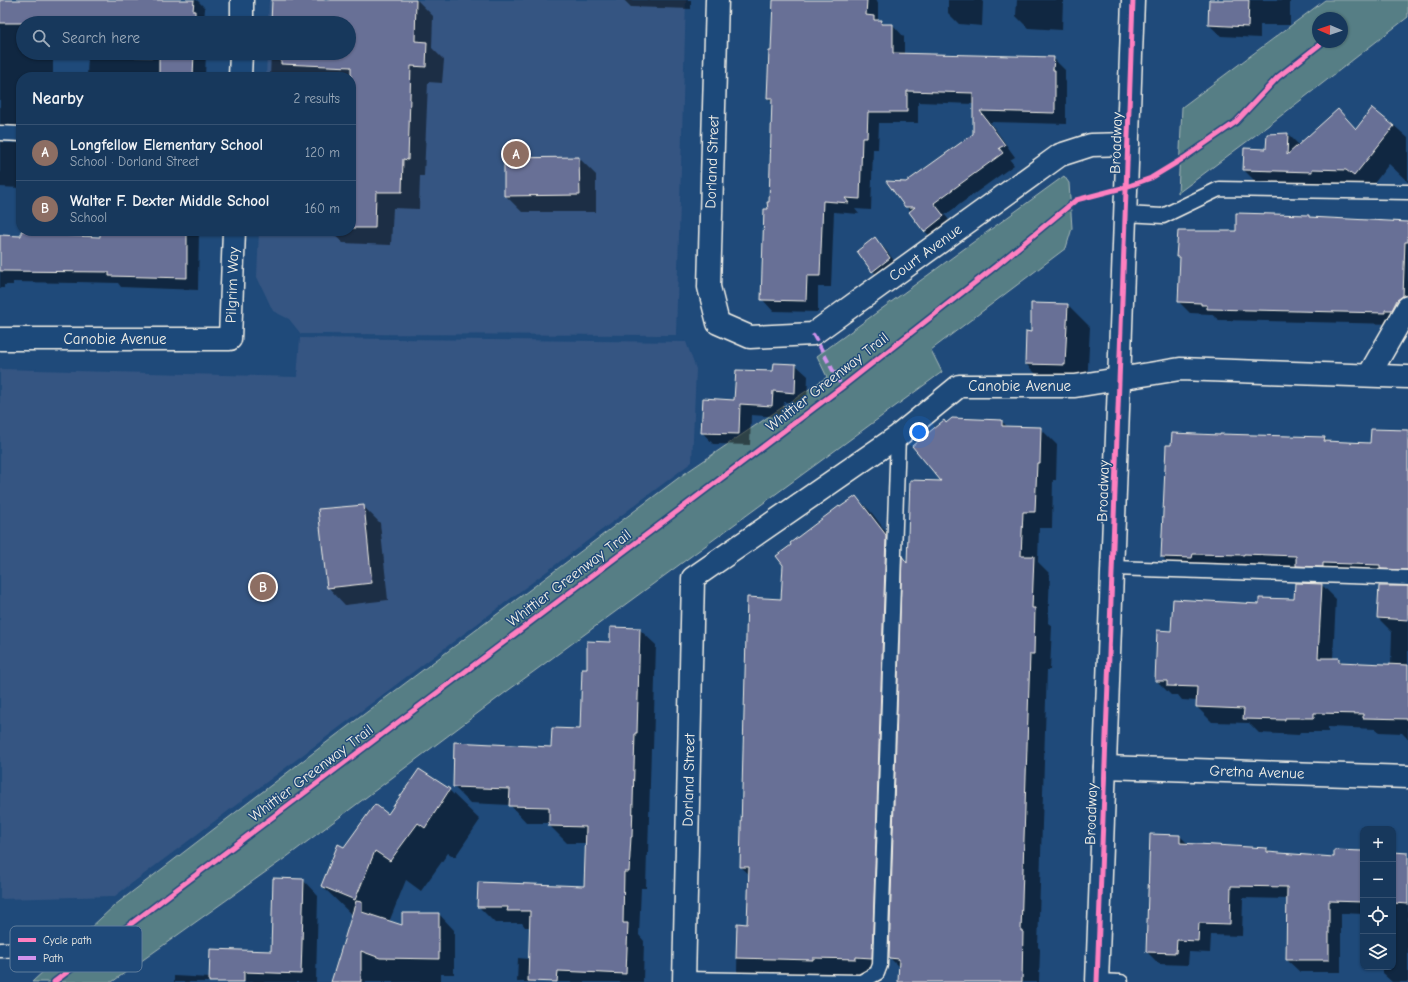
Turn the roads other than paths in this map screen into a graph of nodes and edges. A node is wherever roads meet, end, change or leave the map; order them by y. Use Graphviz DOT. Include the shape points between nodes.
graph roads {
  1 [pos="242,0"];
  2 [pos="717,0"];
  3 [pos="1133,0"];
  4 [pos="242,16"];
  5 [pos="241,60"];
  6 [pos="240,72"];
  7 [pos="0,133"];
  8 [pos="16,134"];
  9 [pos="1128,144"];
  10 [pos="1408,192"];
  11 [pos="1126,214"];
  12 [pos="234,236"];
  13 [pos="1408,307"];
  14 [pos="718,323"];
  15 [pos="0,339"];
  16 [pos="230,339"];
  17 [pos="1369,375"];
  18 [pos="1408,377"];
  19 [pos="1119,378"];
  20 [pos="898,436"];
  21 [pos="1113,568"];
  22 [pos="693,578"];
  23 [pos="1408,578"];
  24 [pos="1105,767"];
  25 [pos="1408,778"];
  26 [pos="684,981"];
  27 [pos="1097,982"];
  28 [pos="1121,982"];
  1 -- 4 [label="street"];
  2 -- 14 [label="street, Dorland Street" via="709,287"];
  3 -- 9 [label="street, Broadway"];
  5 -- 6 [label="street"];
  7 -- 8 [label="lane"];
  9 -- 11 [label="street, Broadway"];
  9 -- 14 [label="street, Court Avenue" via="1091,145 1060,155 813,334 750,337"];
  10 -- 11 [label="lane" via="1219,189 1163,216"];
  11 -- 19 [label="street, Broadway"];
  12 -- 16 [label="street, Pilgrim Way"];
  13 -- 17 [label="street"];
  15 -- 16 [label="street, Canobie Avenue"];
  17 -- 18 [label="street, Canobie Avenue"];
  17 -- 19 [label="street, Canobie Avenue" via="1180,370"];
  19 -- 20 [label="street, Canobie Avenue" via="1075,386 959,386"];
  19 -- 21 [label="street, Broadway"];
  20 -- 22 [label="street, Canobie Avenue"];
  20 -- 26 [label="lane" via="880,965 877,973 861,982"];
  21 -- 23 [label="lane"];
  21 -- 24 [label="street, Broadway"];
  22 -- 26 [label="street, Dorland Street"];
  24 -- 25 [label="street, Gretna Avenue"];
  24 -- 27 [label="street, Broadway"];
  27 -- 28 [label="lane"];
}
